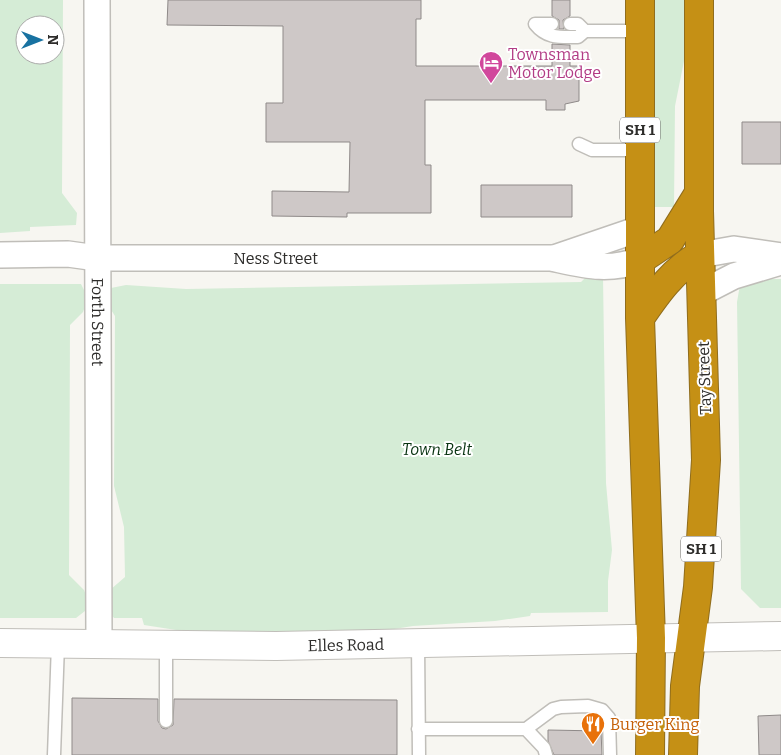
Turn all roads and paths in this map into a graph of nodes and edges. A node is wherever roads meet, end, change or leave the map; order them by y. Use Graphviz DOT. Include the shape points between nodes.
graph roads {
  1 [pos="97,0"];
  2 [pos="640,0"];
  3 [pos="699,0"];
  4 [pos="552,24"];
  5 [pos="570,24"];
  6 [pos="585,31"];
  7 [pos="640,31"];
  8 [pos="579,144"];
  9 [pos="640,150"];
  10 [pos="699,191"];
  11 [pos="639,229"];
  12 [pos="0,255"];
  13 [pos="700,255"];
  14 [pos="781,256"];
  15 [pos="97,258"];
  16 [pos="551,258"];
  17 [pos="640,260"];
  18 [pos="781,262"];
  19 [pos="701,293"];
  20 [pos="640,318"];
  21 [pos="781,636"];
  22 [pos="651,638"];
  23 [pos="691,638"];
  24 [pos="0,643"];
  25 [pos="418,643"];
  26 [pos="58,644"];
  27 [pos="99,645"];
  28 [pos="166,645"];
  29 [pos="166,721"];
  30 [pos="418,729"];
  31 [pos="526,729"];
  32 [pos="54,755"];
  33 [pos="419,755"];
  34 [pos="546,755"];
  35 [pos="610,755"];
  36 [pos="650,755"];
  37 [pos="684,755"];
  1 -- 15 [label="street, Forth Street"];
  2 -- 7 [label="highway, SH 1"];
  3 -- 10 [label="highway, Tay Street / SH 1"];
  4 -- 6 [label="lane" via="535,24 542,33 551,37 578,37"];
  5 -- 6 [label="lane" via="578,24"];
  6 -- 7 [label="lane"];
  7 -- 9 [label="highway, SH 1"];
  8 -- 9 [label="lane" via="592,150"];
  9 -- 11 [label="highway, SH 1"];
  10 -- 13 [label="highway, Tay Street / SH 1"];
  10 -- 17 [label="highway" via="670,240"];
  11 -- 16 [label="street, Ness Street"];
  11 -- 17 [label="highway, SH 1"];
  12 -- 15 [label="street, Ness Street" via="68,254"];
  13 -- 14 [label="street" via="734,250"];
  13 -- 19 [label="highway, Tay Street / SH 1"];
  13 -- 20 [label="highway" via="687,262 667,281"];
  15 -- 16 [label="street, Ness Street"];
  15 -- 27 [label="street, Forth Street"];
  16 -- 17 [label="street, Ness Street" via="596,267 622,266"];
  17 -- 20 [label="highway, SH 1"];
  18 -- 19 [label="street" via="734,276"];
  19 -- 23 [label="highway, Tay Street / SH 1" via="706,460 699,574"];
  20 -- 22 [label="highway, SH 1"];
  21 -- 23 [label="main road, Elles Road"];
  22 -- 23 [label="main road, Elles Road"];
  22 -- 25 [label="main road, Elles Road"];
  22 -- 36 [label="highway, SH 1"];
  23 -- 37 [label="highway, Tay Street / SH 1" via="685,686"];
  24 -- 26 [label="main road, Elles Road"];
  25 -- 28 [label="main road, Elles Road"];
  25 -- 30 [label="lane"];
  26 -- 27 [label="main road, Elles Road"];
  26 -- 32 [label="lane"];
  27 -- 28 [label="main road, Elles Road"];
  28 -- 29 [label="lane"];
  30 -- 31 [label="lane"];
  30 -- 33 [label="lane"];
  31 -- 34 [label="lane" via="544,748"];
  31 -- 35 [label="lane" via="545,714 561,707 597,708 609,718"];
}
